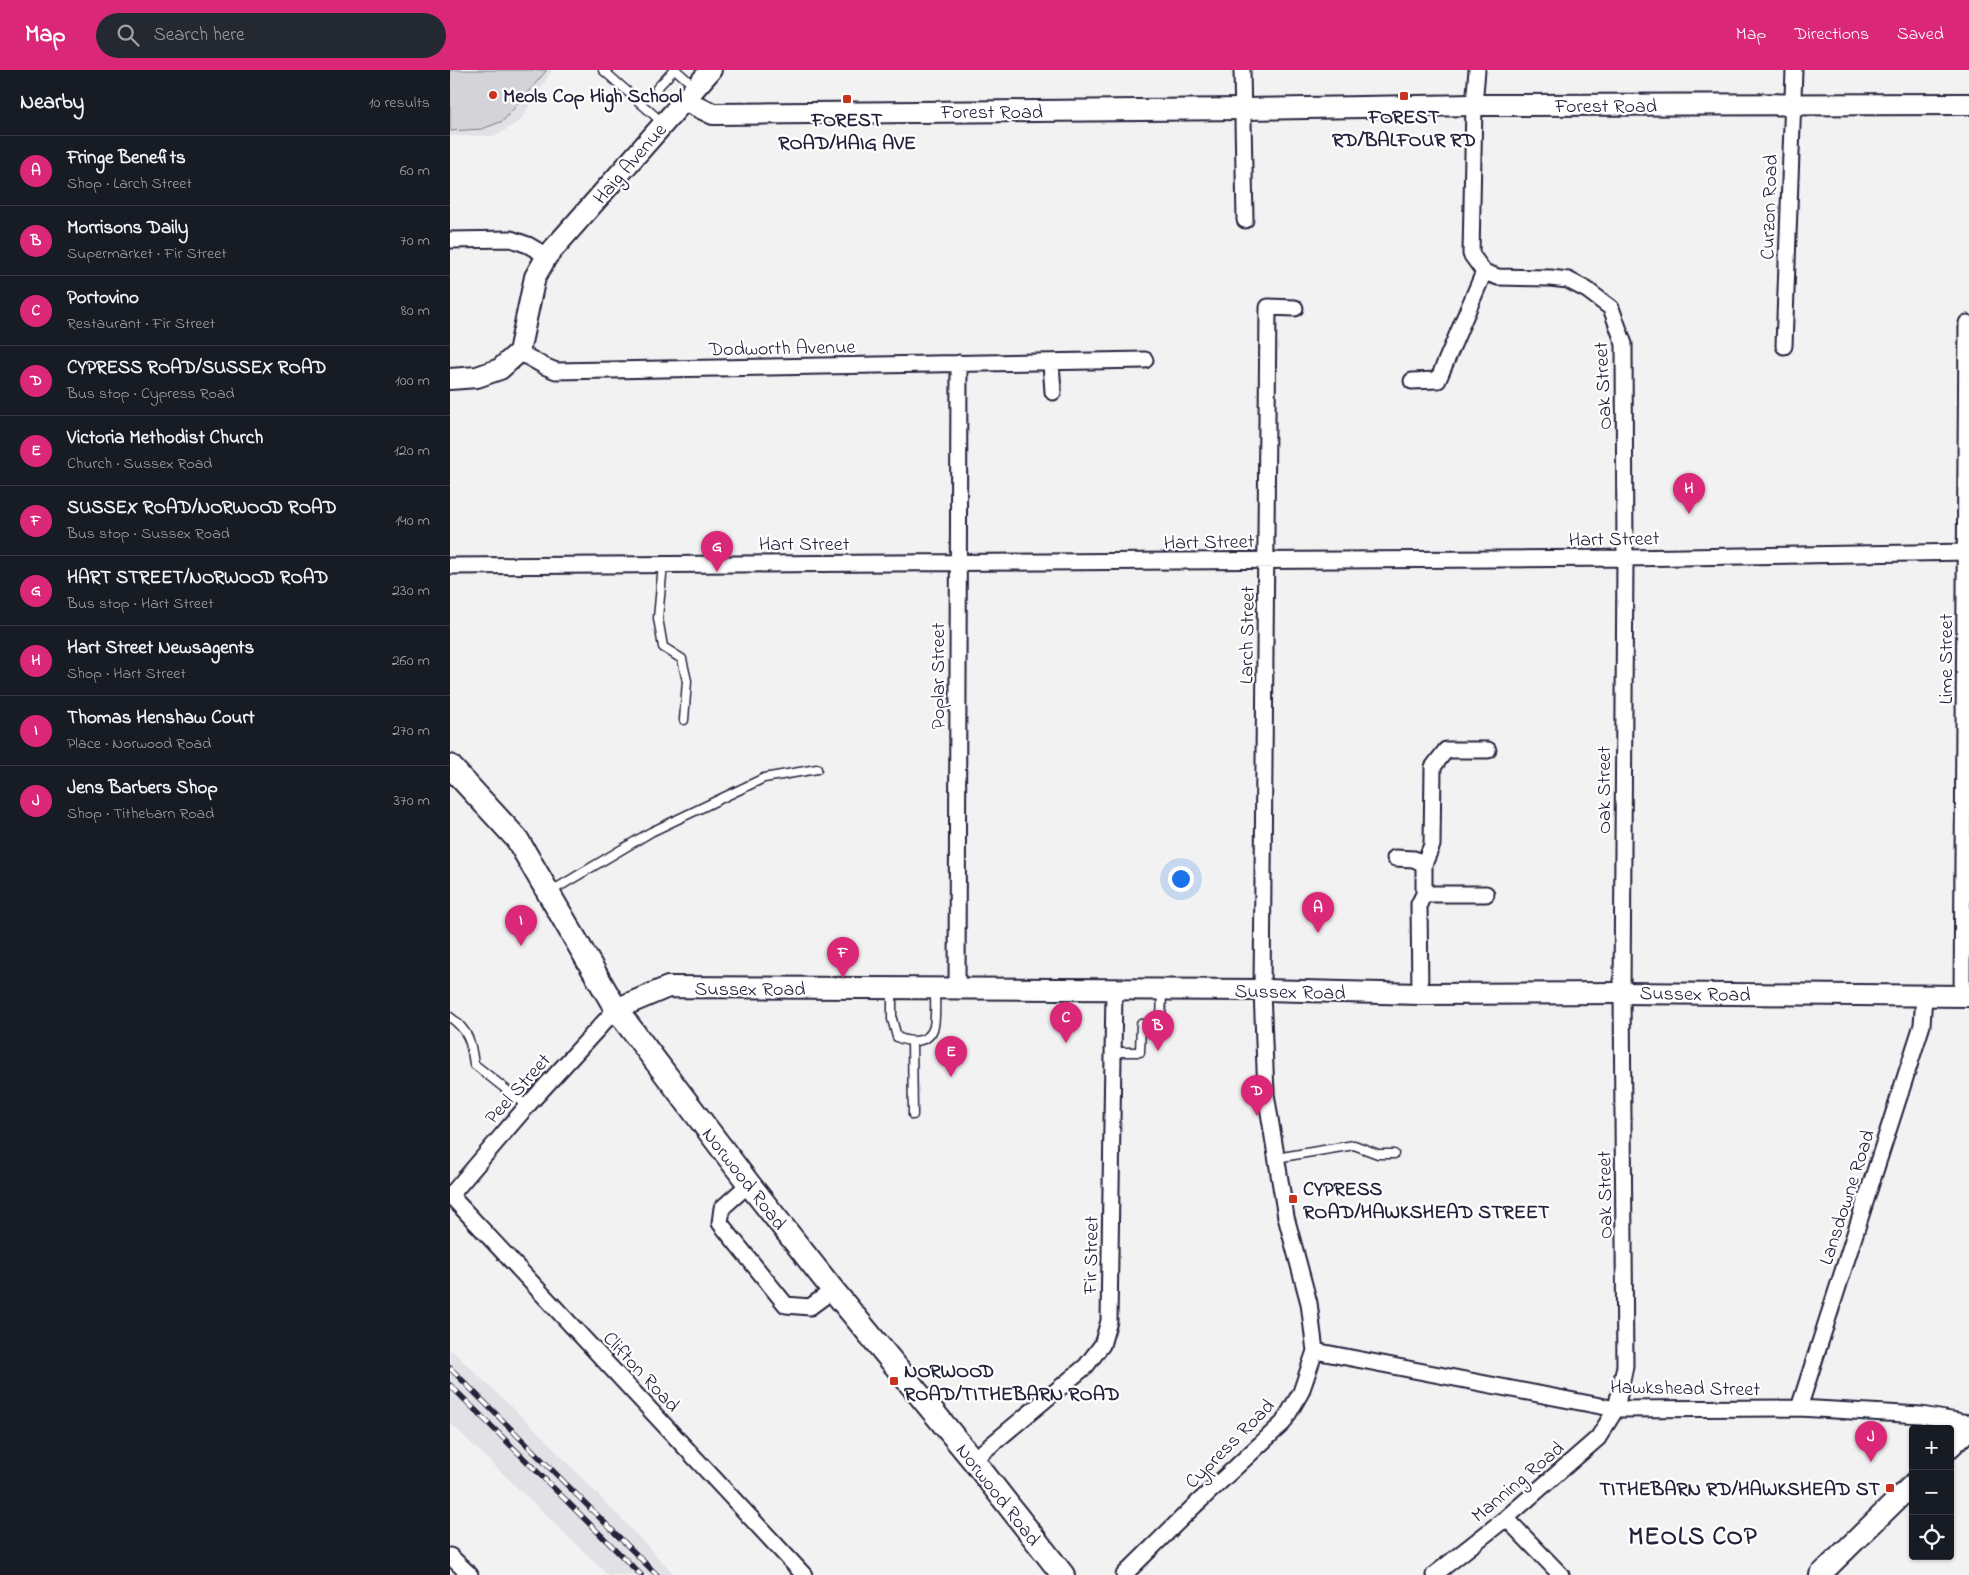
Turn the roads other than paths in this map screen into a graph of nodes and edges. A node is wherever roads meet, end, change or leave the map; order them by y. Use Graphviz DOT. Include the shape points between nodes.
graph roads {
  1 [pos="604,70"];
  2 [pos="675,70"];
  3 [pos="711,70"];
  4 [pos="1242,70"];
  5 [pos="1477,70"];
  6 [pos="1794,70"];
  7 [pos="657,88"];
  8 [pos="690,93"];
  9 [pos="1969,104"];
  10 [pos="1474,105"];
  11 [pos="1792,106"];
  12 [pos="1243,109"];
  13 [pos="663,123"];
  14 [pos="1245,220"];
  15 [pos="450,240"];
  16 [pos="547,256"];
  17 [pos="1484,272"];
  18 [pos="1294,308"];
  19 [pos="1967,323"];
  20 [pos="1784,346"];
  21 [pos="519,352"];
  22 [pos="1146,360"];
  23 [pos="959,363"];
  24 [pos="1051,363"];
  25 [pos="450,379"];
  26 [pos="1412,381"];
  27 [pos="1053,392"];
  28 [pos="1967,552"];
  29 [pos="1625,558"];
  30 [pos="1266,560"];
  31 [pos="957,563"];
  32 [pos="663,564"];
  33 [pos="450,566"];
  34 [pos="684,720"];
  35 [pos="1488,750"];
  36 [pos="817,769"];
  37 [pos="452,774"];
  38 [pos="1395,858"];
  39 [pos="1424,864"];
  40 [pos="548,893"];
  41 [pos="1424,894"];
  42 [pos="1486,894"];
  43 [pos="892,989"];
  44 [pos="935,990"];
  45 [pos="957,990"];
  46 [pos="1114,990"];
  47 [pos="1162,990"];
  48 [pos="1262,990"];
  49 [pos="1622,993"];
  50 [pos="1420,994"];
  51 [pos="1924,996"];
  52 [pos="1966,996"];
  53 [pos="616,1009"];
  54 [pos="450,1017"];
  55 [pos="912,1042"];
  56 [pos="1113,1052"];
  57 [pos="527,1106"];
  58 [pos="913,1115"];
  59 [pos="1394,1154"];
  60 [pos="1276,1158"];
  61 [pos="748,1184"];
  62 [pos="450,1195"];
  63 [pos="833,1290"];
  64 [pos="1315,1351"];
  65 [pos="1799,1408"];
  66 [pos="1616,1409"];
  67 [pos="1969,1423"];
  68 [pos="973,1460"];
  69 [pos="1909,1488"];
  70 [pos="1506,1518"];
  71 [pos="450,1556"];
  72 [pos="470,1575"];
  73 [pos="804,1575"];
  74 [pos="1063,1575"];
  75 [pos="1124,1575"];
  76 [pos="1434,1575"];
  77 [pos="1561,1575"];
  78 [pos="1820,1575"];
  1 -- 13 [label="lane"];
  2 -- 7 [label="lane"];
  2 -- 8 [label="lane"];
  3 -- 8 [label="street, Haig Avenue"];
  4 -- 12 [label="street"];
  5 -- 10 [label="street"];
  6 -- 11 [label="street, Curzon Road"];
  8 -- 12 [label="street, Forest Road" via="713,114"];
  8 -- 13 [label="street, Haig Avenue"];
  9 -- 11 [label="street, Forest Road"];
  10 -- 11 [label="street, Forest Road"];
  10 -- 12 [label="street, Forest Road"];
  10 -- 17 [label="street" via="1472,254"];
  11 -- 20 [label="street, Curzon Road"];
  12 -- 14 [label="street"];
  13 -- 16 [label="street, Haig Avenue"];
  15 -- 16 [label="street" via="511,239"];
  16 -- 21 [label="street, Haig Avenue" via="535,277"];
  17 -- 26 [label="street" via="1438,380"];
  17 -- 29 [label="street, Oak Street" via="1498,277 1568,280 1611,308 1624,344"];
  18 -- 30 [label="street, Larch Street" via="1268,307"];
  19 -- 28 [label="street, Lime Street"];
  21 -- 23 [label="street, Dodworth Avenue" via="556,371"];
  21 -- 25 [label="street" via="500,369 477,377"];
  22 -- 24 [label="street, Dodworth Avenue"];
  23 -- 24 [label="street, Dodworth Avenue"];
  23 -- 31 [label="street, Poplar Street"];
  24 -- 27 [label="street"];
  28 -- 29 [label="street, Hart Street"];
  28 -- 52 [label="street, Lime Street"];
  29 -- 30 [label="street, Hart Street"];
  29 -- 49 [label="street, Oak Street"];
  30 -- 31 [label="street, Hart Street"];
  30 -- 48 [label="street, Larch Street"];
  31 -- 32 [label="street, Hart Street"];
  31 -- 45 [label="street, Poplar Street"];
  32 -- 33 [label="street, Hart Street"];
  32 -- 34 [label="lane" via="658,618 663,647 682,659 687,681"];
  35 -- 39 [label="street" via="1446,750 1433,767 1432,845"];
  36 -- 40 [label="lane" via="764,778 652,832"];
  37 -- 40 [label="main road, Norwood Road" via="517,839"];
  38 -- 39 [label="street" via="1414,859"];
  39 -- 41 [label="street"];
  40 -- 53 [label="main road, Norwood Road"];
  41 -- 42 [label="street"];
  41 -- 50 [label="street" via="1419,904"];
  43 -- 44 [label="street, Sussex Road"];
  43 -- 53 [label="street, Sussex Road" via="668,987"];
  43 -- 55 [label="lane" via="897,1037"];
  44 -- 45 [label="street, Sussex Road"];
  44 -- 55 [label="lane" via="934,1028 921,1040"];
  45 -- 46 [label="street, Sussex Road"];
  46 -- 47 [label="street, Sussex Road"];
  46 -- 56 [label="street, Fir Street"];
  47 -- 48 [label="street, Sussex Road"];
  47 -- 56 [label="lane" via="1161,1023 1142,1024 1140,1052"];
  48 -- 50 [label="street, Sussex Road"];
  48 -- 60 [label="street, Cypress Road" via="1266,1094"];
  49 -- 50 [label="street, Sussex Road"];
  49 -- 51 [label="street, Sussex Road"];
  49 -- 66 [label="street, Oak Street" via="1625,1366"];
  51 -- 52 [label="street, Sussex Road"];
  51 -- 65 [label="street, Lansdowne Road" via="1922,1025"];
  53 -- 57 [label="street, Peel Street"];
  53 -- 61 [label="main road, Norwood Road"];
  54 -- 57 [label="lane" via="471,1041 474,1064"];
  55 -- 58 [label="lane"];
  56 -- 68 [label="street, Fir Street" via="1109,1321 1102,1345 1086,1366"];
  57 -- 62 [label="street, Peel Street"];
  59 -- 60 [label="lane" via="1378,1154 1354,1145"];
  60 -- 64 [label="street, Cypress Road" via="1286,1217 1309,1303"];
  61 -- 63 [label="main road, Norwood Road"];
  61 -- 63 [label="street" via="722,1208 720,1223 786,1305 810,1307"];
  62 -- 73 [label="street, Clifton Road"];
  63 -- 68 [label="main road, Norwood Road"];
  64 -- 66 [label="street, Hawkshead Street"];
  64 -- 75 [label="street, Cypress Road" via="1301,1392 1283,1423"];
  65 -- 66 [label="street, Hawkshead Street"];
  65 -- 67 [label="street, Hawkshead Street" via="1921,1415"];
  66 -- 70 [label="street, Manning Road" via="1598,1438"];
  68 -- 74 [label="main road, Norwood Road"];
  69 -- 78 [label="street"];
  70 -- 76 [label="street, Manning Road"];
  70 -- 77 [label="street"];
  71 -- 72 [label="street"];
}
